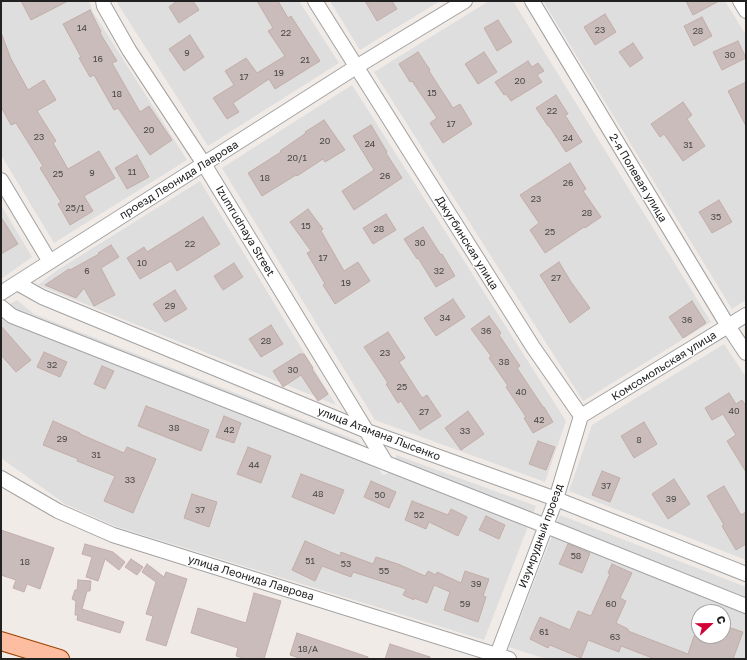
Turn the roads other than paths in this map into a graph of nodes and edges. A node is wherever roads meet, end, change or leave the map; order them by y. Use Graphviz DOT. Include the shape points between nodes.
graph roads {
  1 [pos="103,1"];
  2 [pos="315,1"];
  3 [pos="466,1"];
  4 [pos="532,1"];
  5 [pos="740,1"];
  6 [pos="746,11"];
  7 [pos="356,67"];
  8 [pos="204,164"];
  9 [pos="1,180"];
  10 [pos="50,262"];
  11 [pos="17,283"];
  12 [pos="1,293"];
  13 [pos="1,307"];
  14 [pos="746,315"];
  15 [pos="728,326"];
  16 [pos="746,354"];
  17 [pos="581,416"];
  18 [pos="367,431"];
  19 [pos="386,463"];
  20 [pos="1,478"];
  21 [pos="556,499"];
  22 [pos="546,526"];
  23 [pos="746,574"];
  24 [pos="746,606"];
  25 [pos="1,641"];
  26 [pos="503,657"];
  27 [pos="60,659"];
  1 -- 8 [label="street, Izumrudnaya Street" via="129,50"];
  2 -- 7 [label="street, Джугбинская улица"];
  3 -- 7 [label="street, проезд Леонида Лаврова"];
  4 -- 15 [label="street, 2-я Полевая улица"];
  5 -- 6 [label="street"];
  7 -- 8 [label="street, проезд Леонида Лаврова"];
  7 -- 17 [label="street, Джугбинская улица" via="533,347"];
  8 -- 10 [label="street, проезд Леонида Лаврова"];
  8 -- 18 [label="street, Izumrudnaya Street"];
  9 -- 10 [label="street"];
  10 -- 11 [label="street, проезд Леонида Лаврова"];
  11 -- 12 [label="street, проезд Леонида Лаврова"];
  11 -- 18 [label="street, улица Атамана Лысенко" via="42,297"];
  13 -- 19 [label="street" via="12,316"];
  14 -- 15 [label="street, Комсомольская улица"];
  15 -- 16 [label="street, 2-я Полевая улица"];
  15 -- 17 [label="street, Комсомольская улица"];
  17 -- 21 [label="street, Изумрудный проезд"];
  18 -- 19 [label="street, Izumrudnaya Street"];
  18 -- 21 [label="street, улица Атамана Лысенко"];
  19 -- 22 [label="street"];
  20 -- 26 [label="street, улица Леонида Лаврова" via="58,511 113,535"];
  21 -- 22 [label="street, Изумрудный проезд"];
  21 -- 23 [label="street, улица Атамана Лысенко"];
  22 -- 24 [label="street"];
  22 -- 26 [label="street, Изумрудный проезд"];
  25 -- 27 [label="main road"];
}
